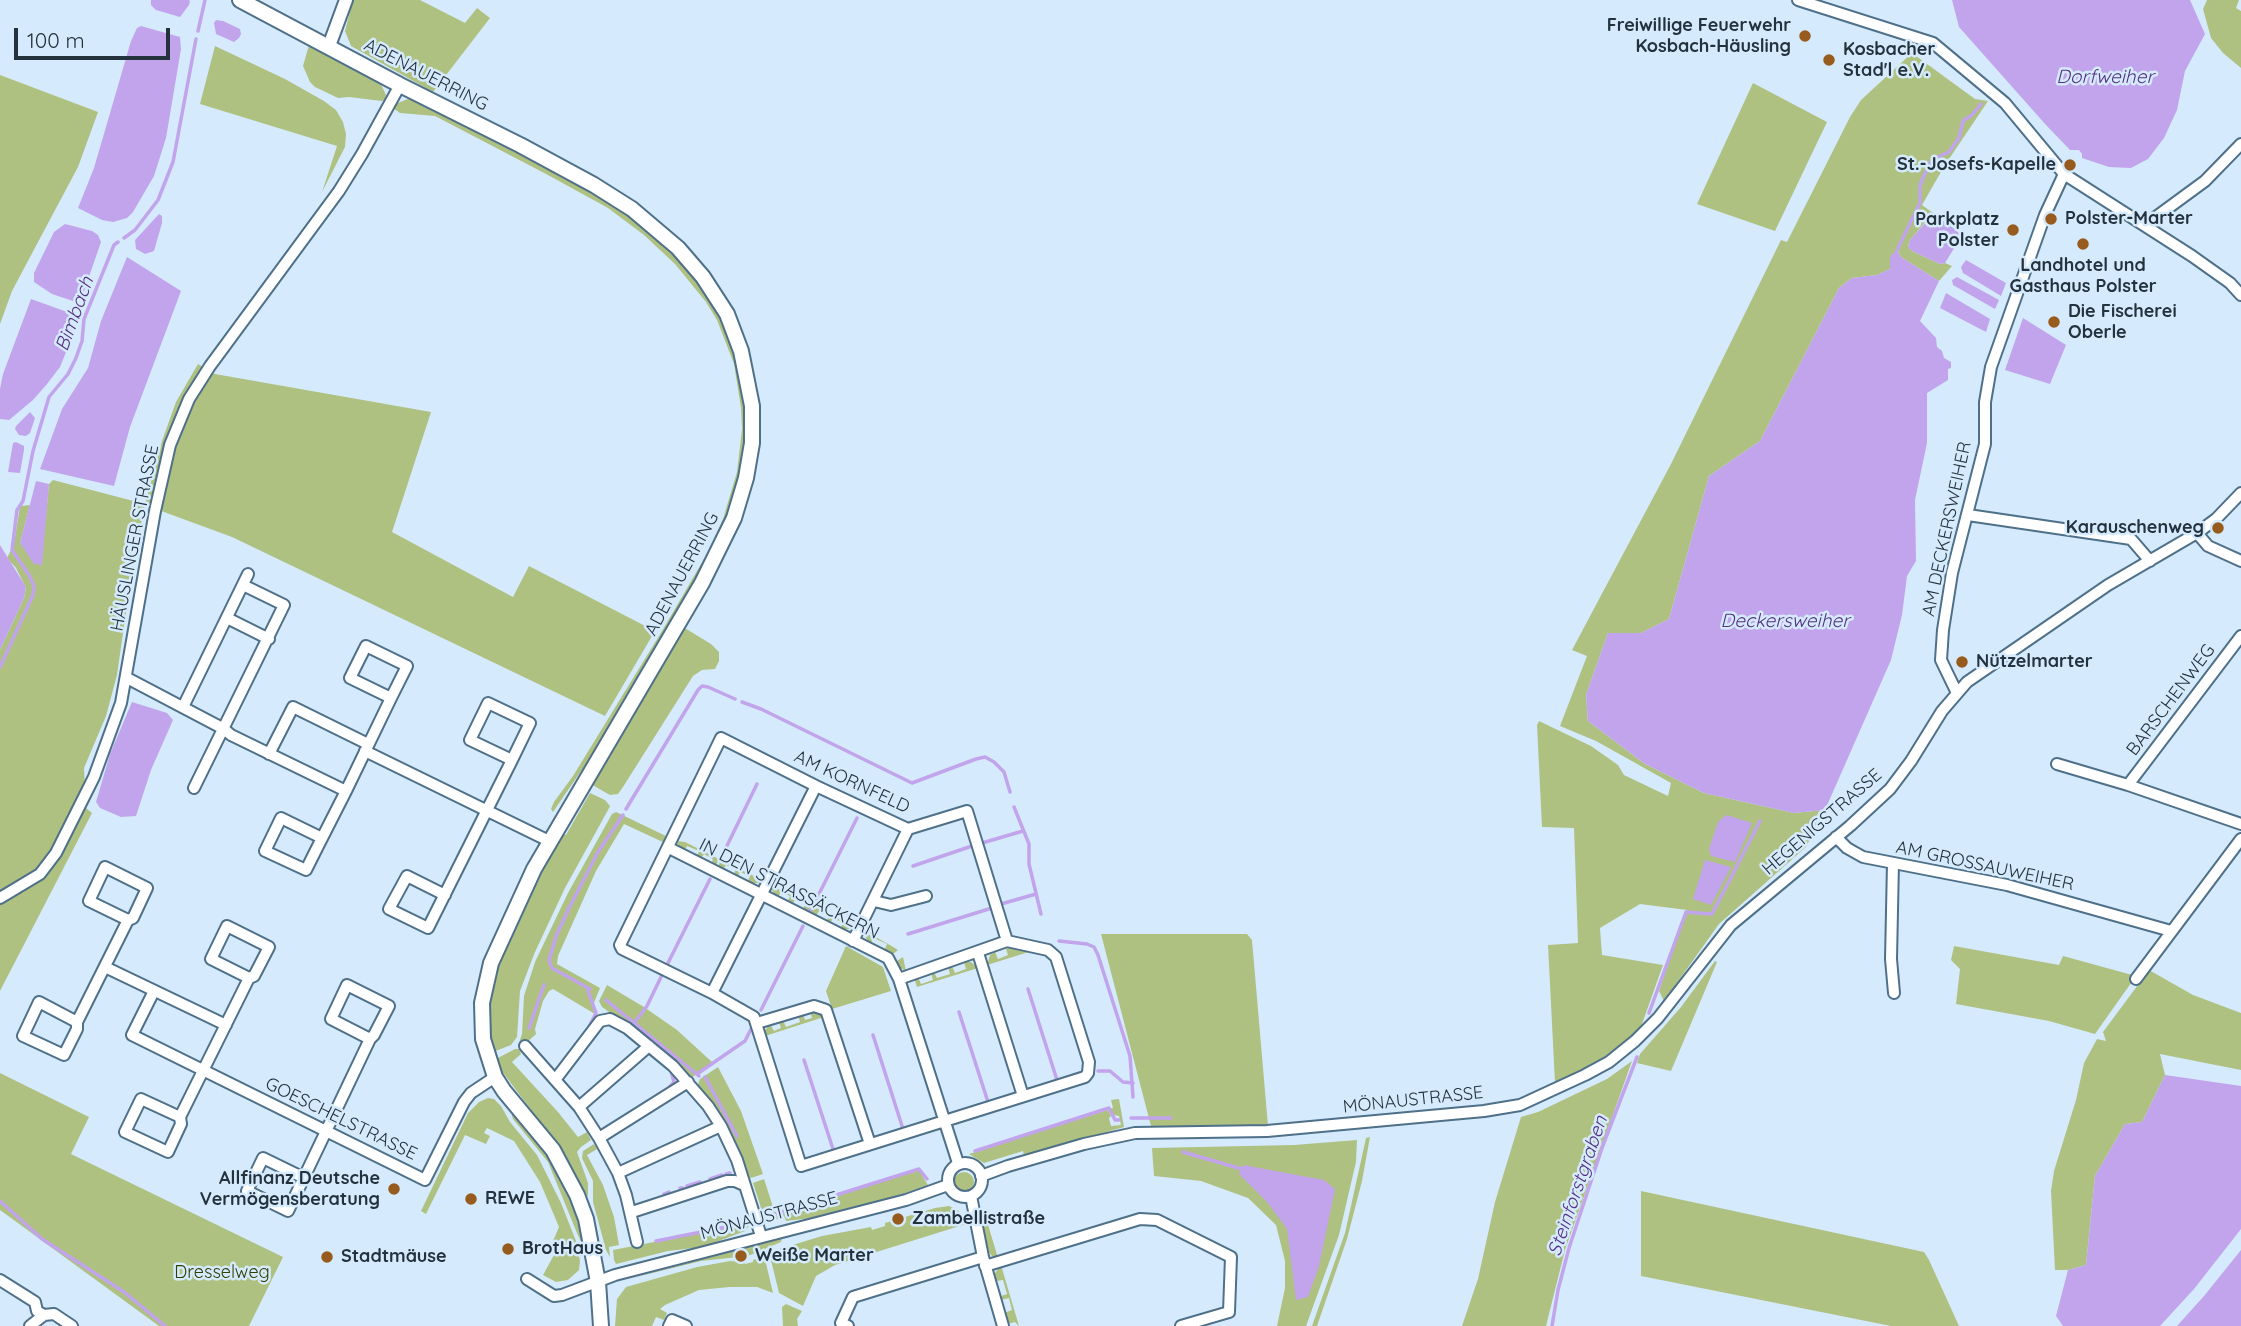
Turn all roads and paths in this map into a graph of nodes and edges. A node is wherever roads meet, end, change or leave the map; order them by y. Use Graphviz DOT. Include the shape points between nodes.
graph roads {
  1 [pos="240,0"];
  2 [pos="346,0"];
  3 [pos="1798,0"];
  4 [pos="329,46"];
  5 [pos="400,85"];
  6 [pos="2241,144"];
  7 [pos="2064,174"];
  8 [pos="2145,225"];
  9 [pos="2241,295"];
  10 [pos="2241,492"];
  11 [pos="1968,514"];
  12 [pos="2197,533"];
  13 [pos="2150,561"];
  14 [pos="2241,561"];
  15 [pos="248,574"];
  16 [pos="243,586"];
  17 [pos="227,618"];
  18 [pos="2241,636"];
  19 [pos="268,639"];
  20 [pos="127,678"];
  21 [pos="1957,692"];
  22 [pos="391,698"];
  23 [pos="183,707"];
  24 [pos="224,729"];
  25 [pos="367,748"];
  26 [pos="269,754"];
  27 [pos="512,760"];
  28 [pos="2057,764"];
  29 [pos="2128,785"];
  30 [pos="816,786"];
  31 [pos="194,788"];
  32 [pos="346,791"];
  33 [pos="487,810"];
  34 [pos="2241,824"];
  35 [pos="908,829"];
  36 [pos="1836,837"];
  37 [pos="322,838"];
  38 [pos="2241,839"];
  39 [pos="549,841"];
  40 [pos="668,848"];
  41 [pos="1893,863"];
  42 [pos="761,894"];
  43 [pos="445,895"];
  44 [pos="926,897"];
  45 [pos="0,898"];
  46 [pos="874,901"];
  47 [pos="128,920"];
  48 [pos="2171,931"];
  49 [pos="853,941"];
  50 [pos="1007,941"];
  51 [pos="978,953"];
  52 [pos="105,967"];
  53 [pos="248,978"];
  54 [pos="899,979"];
  55 [pos="2136,979"];
  56 [pos="155,991"];
  57 [pos="712,993"];
  58 [pos="1894,993"];
  59 [pos="77,1021"];
  60 [pos="757,1023"];
  61 [pos="226,1025"];
  62 [pos="370,1039"];
  63 [pos="1635,1041"];
  64 [pos="525,1046"];
  65 [pos="649,1046"];
  66 [pos="203,1070"];
  67 [pos="495,1077"];
  68 [pos="555,1080"];
  69 [pos="688,1082"];
  70 [pos="1023,1096"];
  71 [pos="579,1107"];
  72 [pos="180,1117"];
  73 [pos="946,1122"];
  74 [pos="721,1126"];
  75 [pos="325,1131"];
  76 [pos="599,1138"];
  77 [pos="870,1144"];
  78 [pos="958,1163"];
  79 [pos="618,1173"];
  80 [pos="981,1176"];
  81 [pos="302,1177"];
  82 [pos="744,1185"];
  83 [pos="948,1185"];
  84 [pos="971,1196"];
  85 [pos="632,1212"];
  86 [pos="761,1236"];
  87 [pos="637,1242"];
  88 [pos="984,1261"];
  89 [pos="527,1279"];
  90 [pos="0,1280"];
  91 [pos="598,1282"];
  92 [pos="44,1315"];
  93 [pos="30,1326"];
  94 [pos="72,1326"];
  95 [pos="601,1326"];
  96 [pos="670,1326"];
  97 [pos="686,1326"];
  98 [pos="848,1326"];
  99 [pos="1003,1326"];
  100 [pos="1181,1326"];
  1 -- 4 [label="main road, ADENAUERRING"];
  2 -- 4 [label="street"];
  3 -- 7 [label="street" via="1933,43 2005,103"];
  4 -- 5 [label="main road, ADENAUERRING"];
  5 -- 20 [label="street, HÄUSLINGER STRASSE" via="339,191 189,399 170,445 155,510"];
  5 -- 39 [label="main road, ADENAUERRING" via="581,178 651,223 692,263 715,294 734,330 746,370 752,443 747,478 727,536"];
  6 -- 8 [label="street" via="2205,181"];
  7 -- 8 [label="street"];
  7 -- 11 [label="street, AM DECKERSWEIHER" via="1991,367 1985,444"];
  8 -- 9 [label="street"];
  10 -- 12 [label="street, HEGENIGSTRASSE"];
  11 -- 13 [label="street" via="2131,539"];
  11 -- 21 [label="street, AM DECKERSWEIHER" via="1952,573 1941,660"];
  12 -- 13 [label="street, HEGENIGSTRASSE"];
  12 -- 14 [label="street" via="2208,546"];
  13 -- 21 [label="street, HEGENIGSTRASSE" via="2048,625"];
  15 -- 16 [label="street"];
  16 -- 17 [label="street"];
  16 -- 19 [label="street" via="284,605"];
  17 -- 19 [label="street"];
  17 -- 23 [label="street"];
  18 -- 29 [label="street, BARSCHENWEG"];
  19 -- 24 [label="street"];
  20 -- 23 [label="street"];
  20 -- 45 [label="street, HÄUSLINGER STRASSE" via="94,777 57,853 40,874"];
  21 -- 36 [label="street, HEGENIGSTRASSE" via="1901,775"];
  22 -- 22 [label="street" via="350,678 366,646 407,666"];
  22 -- 25 [label="street"];
  23 -- 24 [label="street"];
  24 -- 26 [label="street"];
  24 -- 31 [label="street"];
  25 -- 26 [label="street" via="293,706"];
  25 -- 32 [label="street"];
  25 -- 33 [label="street"];
  26 -- 32 [label="street"];
  27 -- 27 [label="street" via="470,740 488,703 530,723"];
  27 -- 33 [label="street"];
  28 -- 29 [label="street"];
  29 -- 34 [label="street"];
  30 -- 35 [label="street, AM KORNFELD"];
  30 -- 40 [label="street, AM KORNFELD" via="722,738"];
  30 -- 42 [label="street"];
  32 -- 37 [label="street"];
  33 -- 39 [label="street"];
  33 -- 43 [label="street"];
  35 -- 46 [label="street"];
  35 -- 50 [label="street, AM KORNFELD" via="967,811"];
  36 -- 41 [label="street, AM GROSSAUWEIHER" via="1857,854"];
  36 -- 63 [label="street, HEGENIGSTRASSE" via="1731,925"];
  37 -- 37 [label="street" via="306,870 265,851 281,818"];
  38 -- 48 [label="street"];
  39 -- 67 [label="main road, ADENAUERRING" via="502,935 485,984 483,1039"];
  40 -- 42 [label="street, IN DEN STRASSÄCKERN"];
  40 -- 57 [label="street" via="620,945"];
  41 -- 48 [label="street, AM GROSSAUWEIHER" via="2007,885"];
  41 -- 58 [label="street"];
  42 -- 49 [label="street, IN DEN STRASSÄCKERN"];
  42 -- 57 [label="street"];
  43 -- 43 [label="street" via="429,928 389,909 407,876"];
  44 -- 46 [label="street" via="891,905"];
  46 -- 49 [label="street"];
  47 -- 47 [label="street" via="89,901 105,867 147,888"];
  47 -- 52 [label="street"];
  48 -- 55 [label="street"];
  49 -- 54 [label="street, IN DEN STRASSÄCKERN" via="888,958"];
  50 -- 51 [label="street"];
  50 -- 70 [label="street" via="1053,953 1090,1062 1084,1077"];
  51 -- 54 [label="street"];
  51 -- 70 [label="street"];
  52 -- 56 [label="street"];
  52 -- 59 [label="street"];
  53 -- 53 [label="street" via="211,959 227,926 269,947 254,976"];
  53 -- 61 [label="street"];
  54 -- 73 [label="street, IN DEN STRASSÄCKERN"];
  56 -- 61 [label="street"];
  56 -- 66 [label="street, GOESCHELSTRASSE" via="132,1035"];
  57 -- 60 [label="street" via="749,1013"];
  59 -- 59 [label="street" via="64,1055 23,1036 39,1002"];
  60 -- 77 [label="street" via="814,1006 826,1010"];
  60 -- 77 [label="street" via="801,1166"];
  61 -- 66 [label="street"];
  62 -- 62 [label="street" via="331,1019 347,985 389,1006"];
  62 -- 75 [label="street"];
  63 -- 80 [label="street, MÖNAUSTRASSE" via="1585,1076 1520,1105 1267,1131 1135,1133"];
  64 -- 68 [label="street"];
  65 -- 68 [label="street" via="615,1021 600,1021"];
  65 -- 69 [label="street"];
  65 -- 71 [label="street"];
  66 -- 72 [label="street"];
  66 -- 75 [label="street, GOESCHELSTRASSE"];
  67 -- 75 [label="street, GOESCHELSTRASSE" via="464,1102 425,1180"];
  67 -- 91 [label="main road, ADENAUERRING" via="542,1135 568,1177 586,1219"];
  68 -- 71 [label="street"];
  69 -- 74 [label="street"];
  69 -- 76 [label="street"];
  70 -- 73 [label="street"];
  71 -- 76 [label="street"];
  72 -- 72 [label="street" via="168,1152 125,1132 142,1099"];
  73 -- 77 [label="street"];
  73 -- 78 [label="street, IN DEN STRASSÄCKERN"];
  74 -- 79 [label="street"];
  74 -- 82 [label="street"];
  75 -- 81 [label="street"];
  76 -- 79 [label="street"];
  78 -- 80 [label="street" via="971,1165"];
  78 -- 83 [label="street" via="948,1174"];
  79 -- 85 [label="street"];
  80 -- 84 [label="street" via="981,1186"];
  81 -- 81 [label="street" via="288,1210 247,1191 263,1158"];
  82 -- 85 [label="street" via="727,1181"];
  82 -- 86 [label="street"];
  83 -- 84 [label="street" via="957,1196"];
  83 -- 86 [label="street, MÖNAUSTRASSE"];
  84 -- 88 [label="street"];
  85 -- 87 [label="street"];
  86 -- 91 [label="street, MÖNAUSTRASSE"];
  88 -- 98 [label="street" via="853,1297 841,1323"];
  88 -- 99 [label="street"];
  88 -- 100 [label="street" via="1140,1219 1157,1220 1231,1257 1228,1312"];
  89 -- 91 [label="street, MÖNAUSTRASSE" via="554,1296"];
  90 -- 92 [label="street" via="35,1302"];
  91 -- 95 [label="main road, ADENAUERRING"];
  92 -- 93 [label="street"];
  92 -- 94 [label="street" via="54,1314"];
  96 -- 97 [label="street" via="672,1320"];
}
